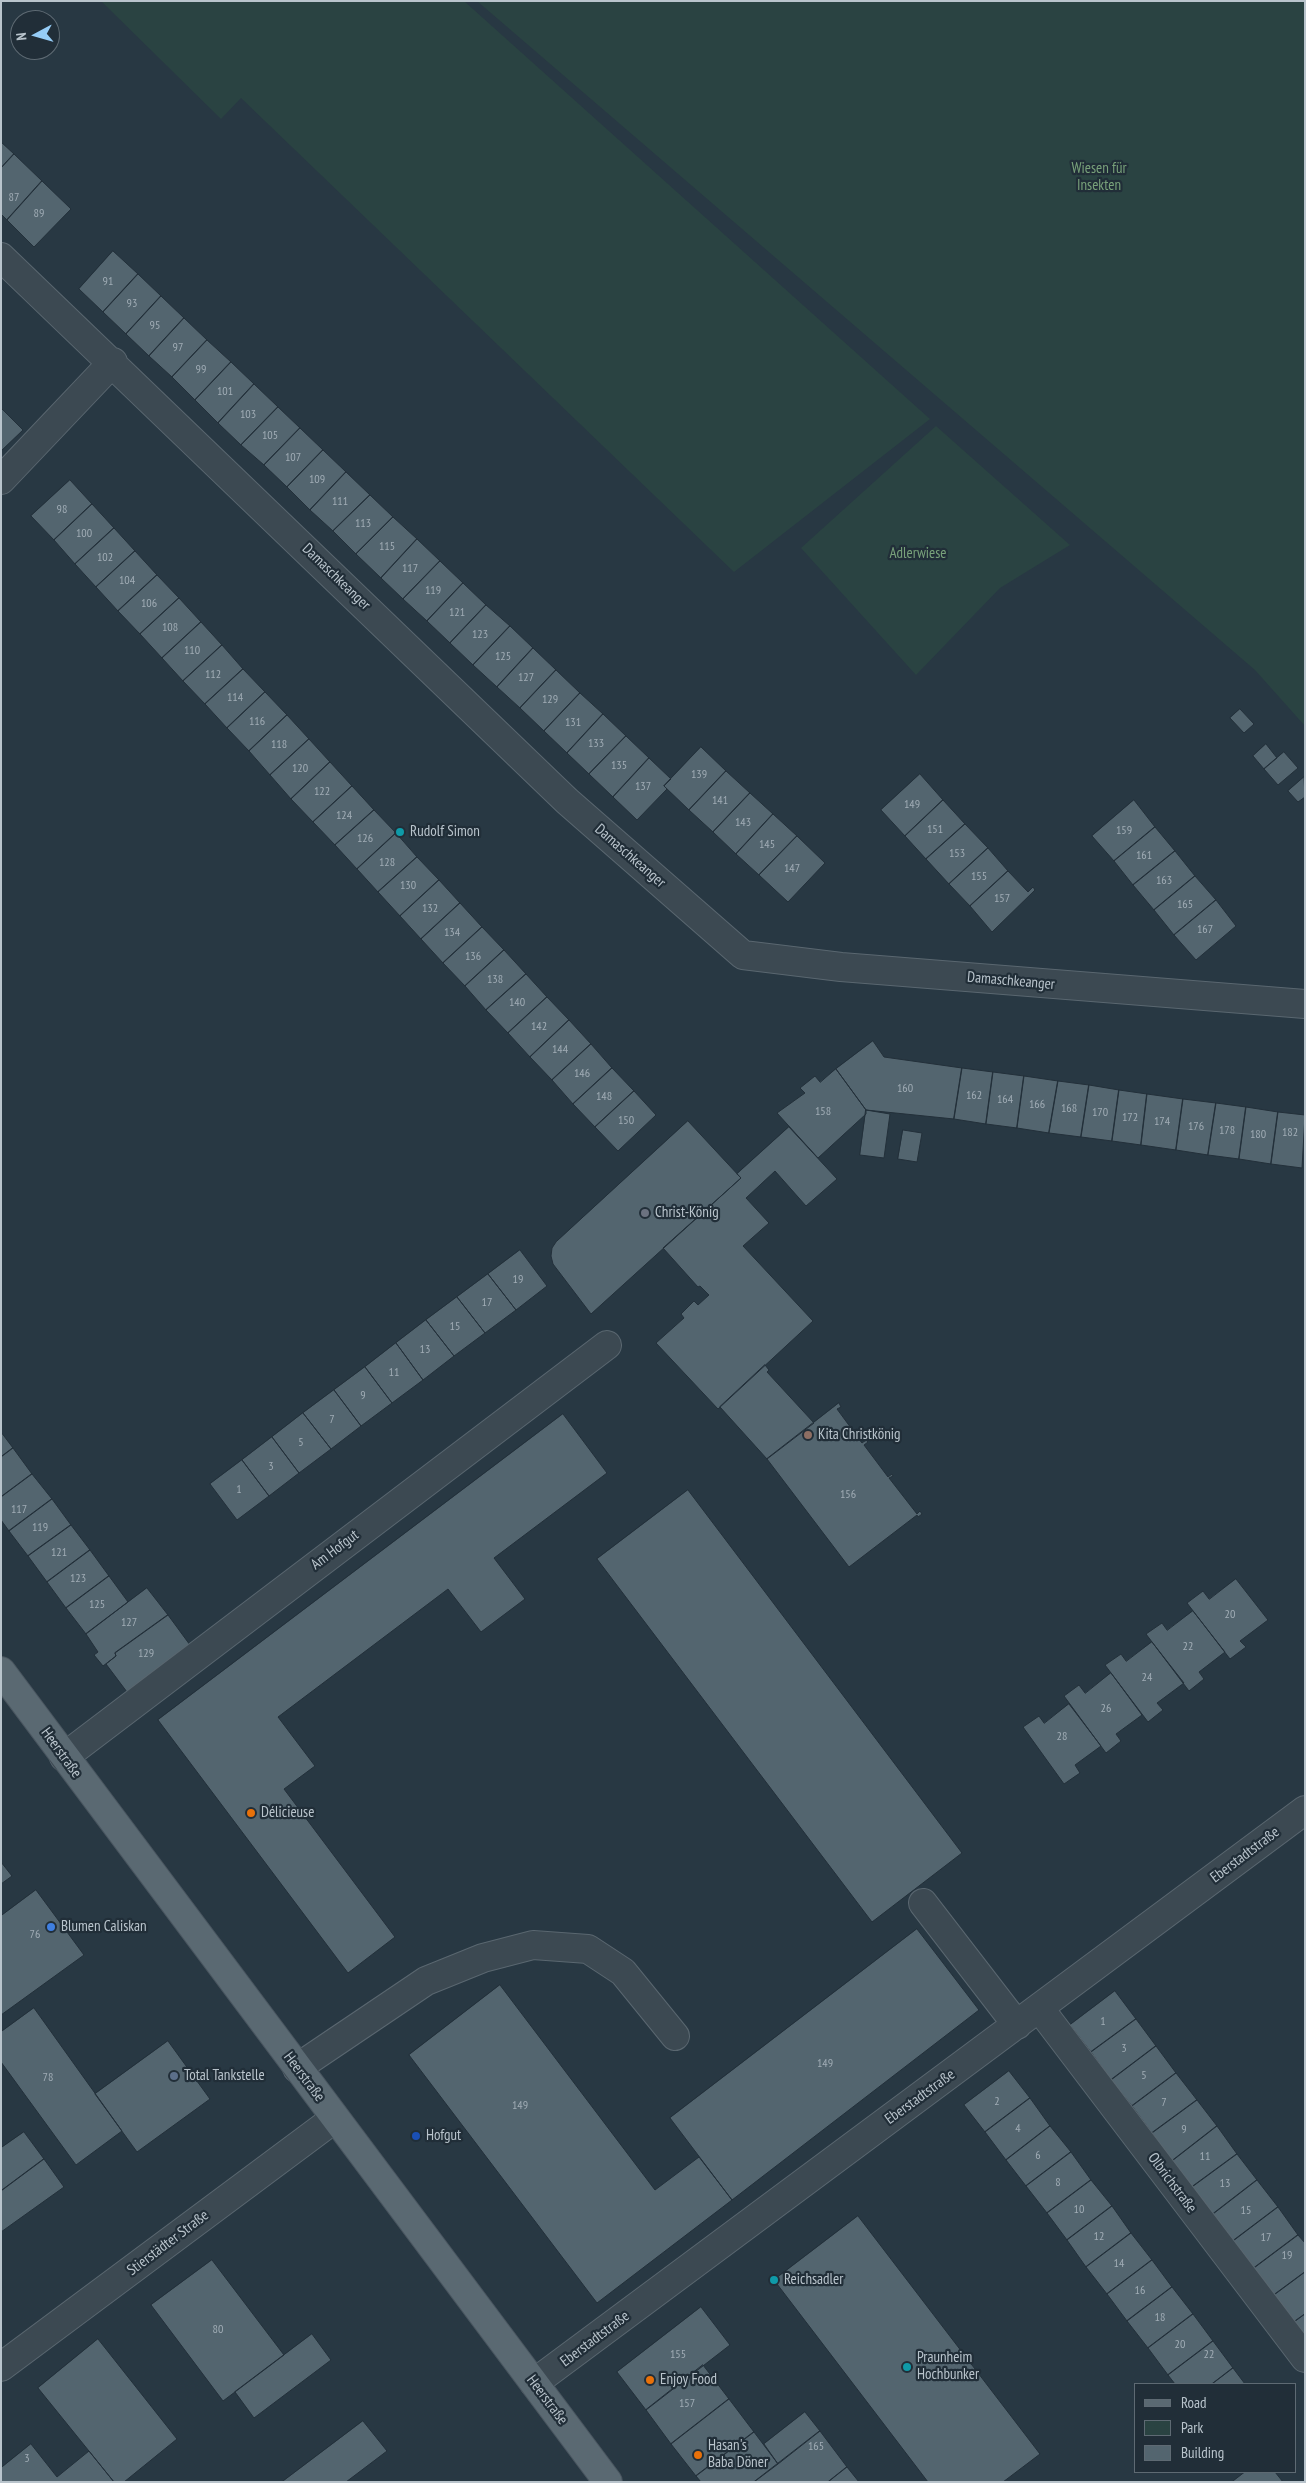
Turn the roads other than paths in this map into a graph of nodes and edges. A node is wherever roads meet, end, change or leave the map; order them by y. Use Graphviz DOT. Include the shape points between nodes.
graph roads {
  1 [pos="1,256"];
  2 [pos="113,362"];
  3 [pos="1,480"];
  4 [pos="1305,1004"];
  5 [pos="607,1345"];
  6 [pos="1,1670"];
  7 [pos="64,1756"];
  8 [pos="1305,1810"];
  9 [pos="923,1904"];
  10 [pos="1040,2009"];
  11 [pos="1017,2025"];
  12 [pos="675,2036"];
  13 [pos="297,2068"];
  14 [pos="334,2119"];
  15 [pos="1305,2358"];
  16 [pos="1,2367"];
  17 [pos="534,2383"];
  18 [pos="608,2482"];
  1 -- 2 [label="street, Damaschkeanger"];
  2 -- 3 [label="street"];
  2 -- 4 [label="street, Damaschkeanger" via="567,801 743,955 851,968"];
  5 -- 7 [label="street, Am Hofgut"];
  6 -- 7 [label="main road, Heerstraße"];
  7 -- 13 [label="main road, Heerstraße"];
  8 -- 10 [label="street, Eberstadtstraße"];
  9 -- 11 [label="street"];
  10 -- 11 [label="street, Eberstadtstraße"];
  10 -- 15 [label="street, Olbrichstraße"];
  11 -- 17 [label="street, Eberstadtstraße"];
  12 -- 13 [label="street" via="623,1972 588,1949 533,1945 483,1958 426,1980"];
  13 -- 14 [label="main road, Heerstraße"];
  14 -- 16 [label="street, Stierstädter Straße"];
  14 -- 17 [label="main road, Heerstraße"];
  17 -- 18 [label="main road, Heerstraße"];
}
